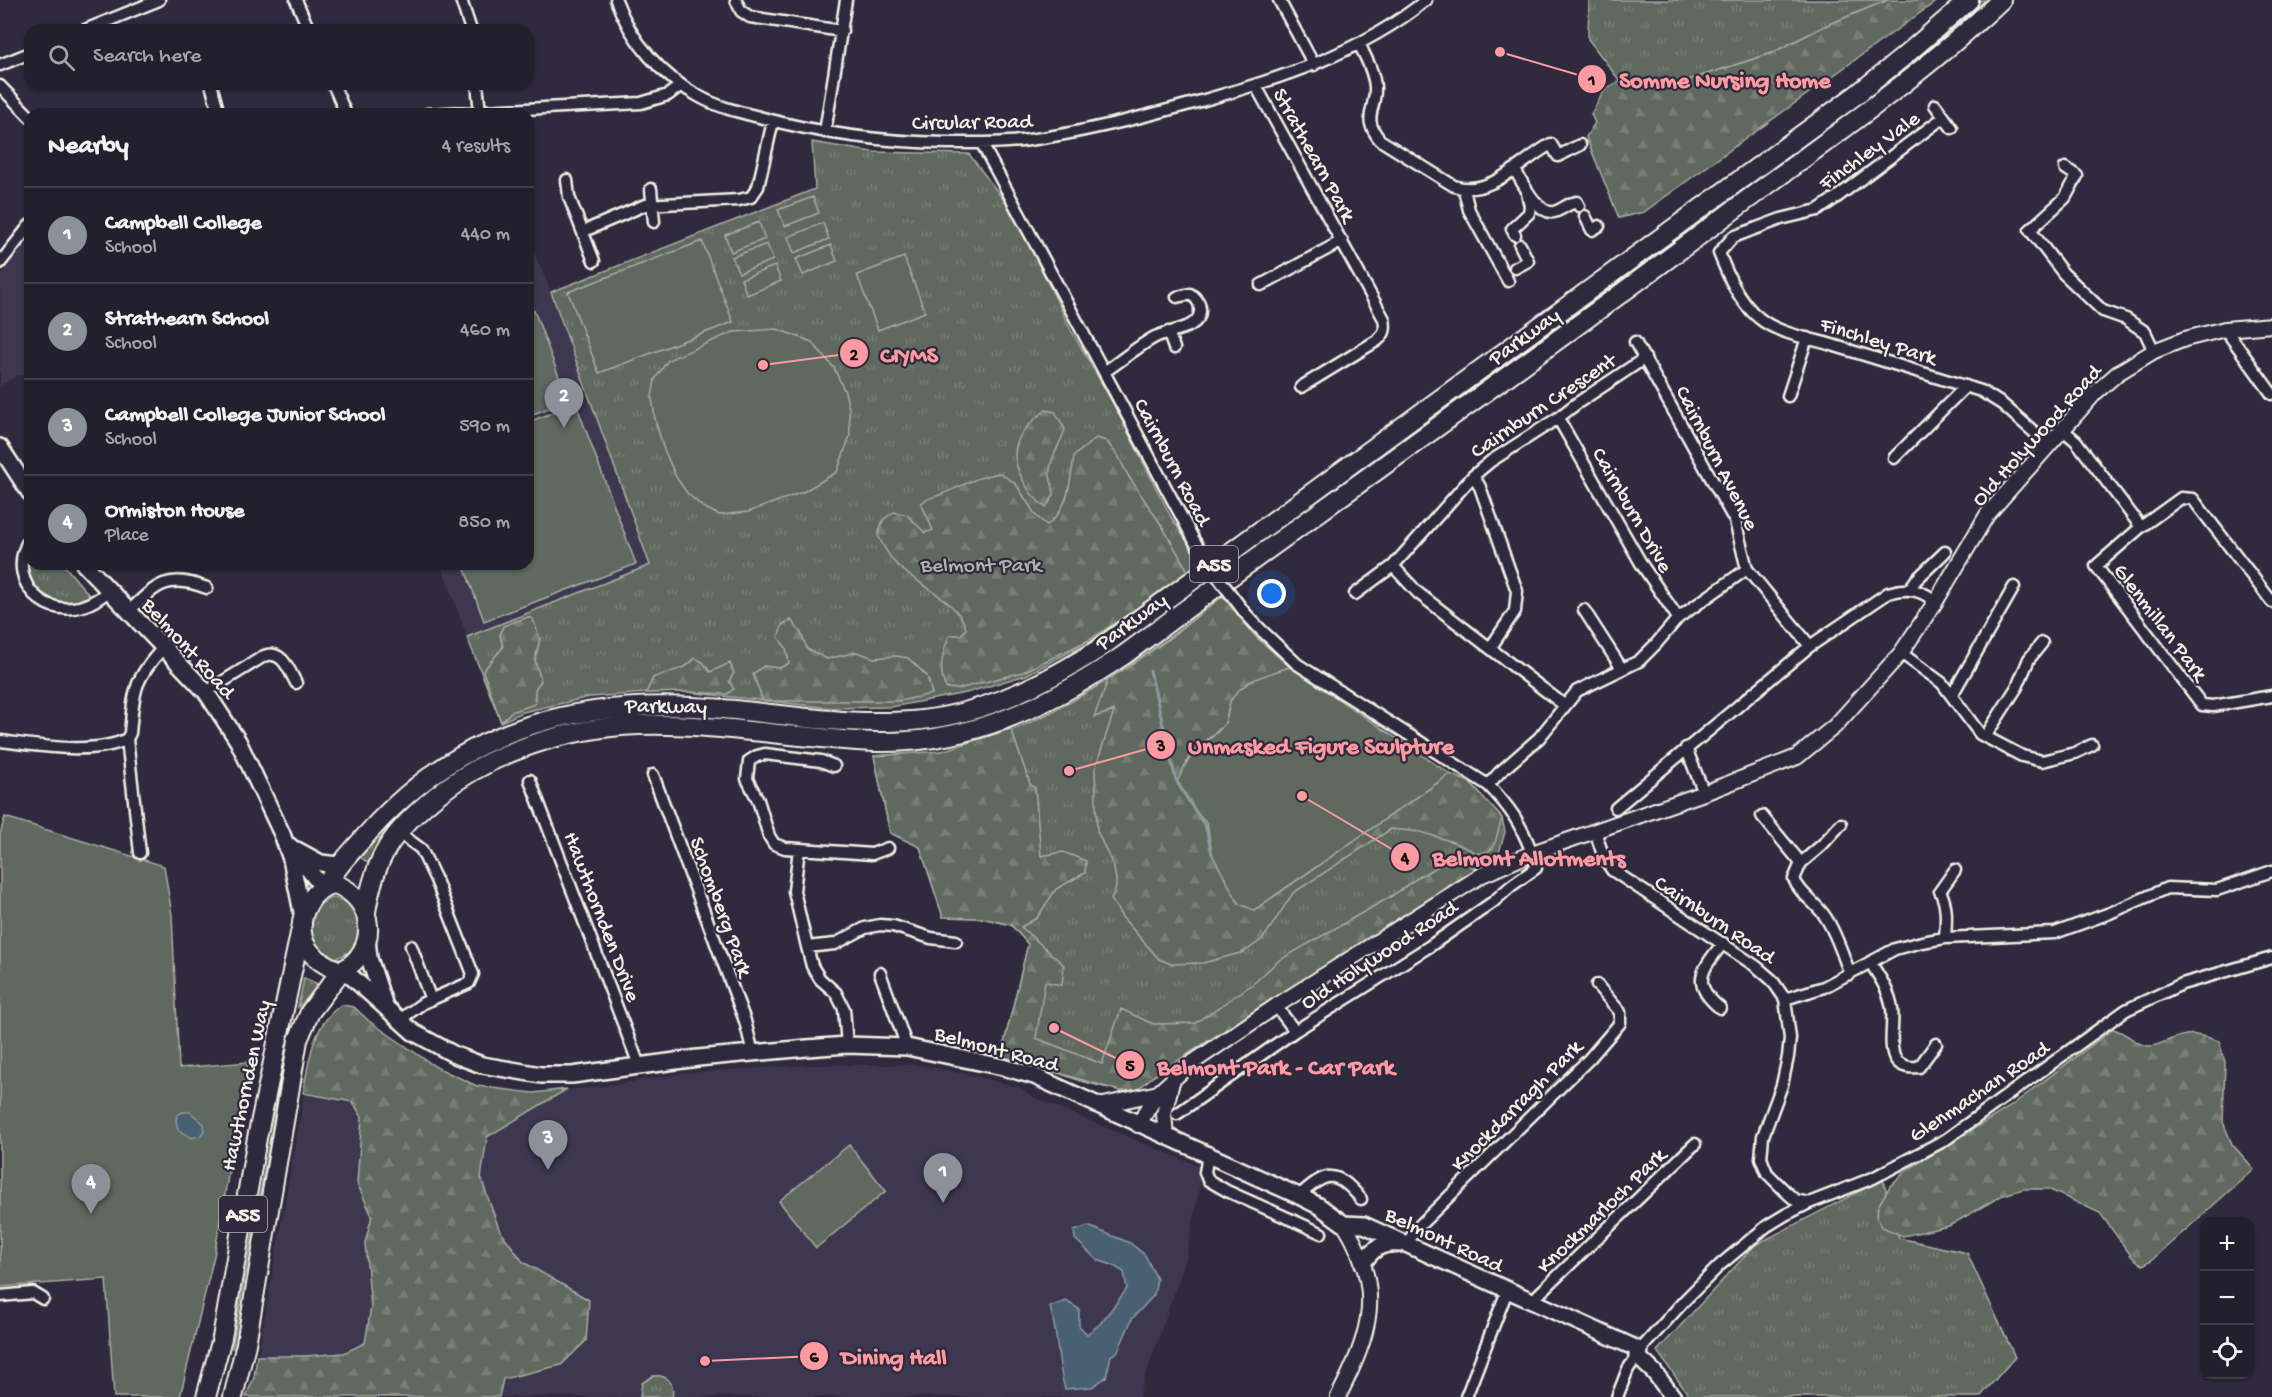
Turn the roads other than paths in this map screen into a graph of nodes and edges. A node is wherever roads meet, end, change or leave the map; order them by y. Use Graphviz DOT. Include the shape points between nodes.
graph roads {
  1 [pos="159,0"];
  2 [pos="296,0"];
  3 [pos="461,0"];
  4 [pos="616,0"];
  5 [pos="736,0"];
  6 [pos="846,0"];
  7 [pos="1279,0"];
  8 [pos="1426,0"];
  9 [pos="1969,0"];
  10 [pos="2001,0"];
  11 [pos="101,24"];
  12 [pos="306,24"];
  13 [pos="469,24"];
  14 [pos="842,31"];
  15 [pos="1359,43"];
  16 [pos="24,55"];
  17 [pos="0,65"];
  18 [pos="1314,65"];
  19 [pos="681,85"];
  20 [pos="0,86"];
  21 [pos="1256,86"];
  22 [pos="213,90"];
  23 [pos="336,90"];
  24 [pos="478,90"];
  25 [pos="1935,105"];
  26 [pos="217,108"];
  27 [pos="343,108"];
  28 [pos="480,108"];
  29 [pos="534,109"];
  30 [pos="24,111"];
  31 [pos="1944,117"];
  32 [pos="773,121"];
  33 [pos="1952,128"];
  34 [pos="825,132"];
  35 [pos="982,144"];
  36 [pos="1580,145"];
  37 [pos="2065,168"];
  38 [pos="1515,170"];
  39 [pos="567,180"];
  40 [pos="651,189"];
  41 [pos="1464,190"];
  42 [pos="1526,190"];
  43 [pos="652,205"];
  44 [pos="654,222"];
  45 [pos="1599,226"];
  46 [pos="584,231"];
  47 [pos="24,233"];
  48 [pos="1342,241"];
  49 [pos="1719,253"];
  50 [pos="594,261"];
  51 [pos="0,263"];
  52 [pos="1515,268"];
  53 [pos="1508,280"];
  54 [pos="1262,285"];
  55 [pos="1177,297"];
  56 [pos="2272,325"];
  57 [pos="2225,329"];
  58 [pos="1168,332"];
  59 [pos="1807,338"];
  60 [pos="1635,342"];
  61 [pos="1174,348"];
  62 [pos="2154,351"];
  63 [pos="1645,358"];
  64 [pos="1104,372"];
  65 [pos="1966,386"];
  66 [pos="1301,387"];
  67 [pos="2272,394"];
  68 [pos="1788,396"];
  69 [pos="1558,418"];
  70 [pos="2062,429"];
  71 [pos="2049,445"];
  72 [pos="0,447"];
  73 [pos="1894,458"];
  74 [pos="1473,476"];
  75 [pos="24,484"];
  76 [pos="2141,527"];
  77 [pos="24,552"];
  78 [pos="1945,552"];
  79 [pos="1393,566"];
  80 [pos="1747,569"];
  81 [pos="89,570"];
  82 [pos="2014,587"];
  83 [pos="207,588"];
  84 [pos="1909,590"];
  85 [pos="108,591"];
  86 [pos="1355,594"];
  87 [pos="1936,601"];
  88 [pos="2272,602"];
  89 [pos="1584,609"];
  90 [pos="128,612"];
  91 [pos="1678,618"];
  92 [pos="2042,643"];
  93 [pos="1810,646"];
  94 [pos="1491,647"];
  95 [pos="163,648"];
  96 [pos="1901,653"];
  97 [pos="1622,669"];
  98 [pos="296,683"];
  99 [pos="206,692"];
  100 [pos="1952,695"];
  101 [pos="2272,696"];
  102 [pos="1564,705"];
  103 [pos="1985,737"];
  104 [pos="128,739"];
  105 [pos="0,741"];
  106 [pos="2092,745"];
  107 [pos="1686,748"];
  108 [pos="834,766"];
  109 [pos="653,774"];
  110 [pos="530,780"];
  111 [pos="1488,785"];
  112 [pos="1704,793"];
  113 [pos="1616,808"];
  114 [pos="1762,816"];
  115 [pos="1841,824"];
  116 [pos="1595,831"];
  117 [pos="398,832"];
  118 [pos="286,839"];
  119 [pos="888,848"];
  120 [pos="799,849"];
  121 [pos="140,853"];
  122 [pos="1532,853"];
  123 [pos="1801,863"];
  124 [pos="338,865"];
  125 [pos="1500,866"];
  126 [pos="1536,868"];
  127 [pos="1955,870"];
  128 [pos="2272,871"];
  129 [pos="324,886"];
  130 [pos="1510,886"];
  131 [pos="366,912"];
  132 [pos="303,921"];
  133 [pos="1945,938"];
  134 [pos="367,939"];
  135 [pos="956,941"];
  136 [pos="1723,943"];
  137 [pos="411,945"];
  138 [pos="807,947"];
  139 [pos="2272,958"];
  140 [pos="1870,962"];
  141 [pos="342,970"];
  142 [pos="880,973"];
  143 [pos="1850,974"];
  144 [pos="1597,985"];
  145 [pos="1785,999"];
  146 [pos="431,1000"];
  147 [pos="1276,1006"];
  148 [pos="386,1008"];
  149 [pos="1720,1008"];
  150 [pos="398,1021"];
  151 [pos="1295,1031"];
  152 [pos="1936,1044"];
  153 [pos="846,1045"];
  154 [pos="907,1047"];
  155 [pos="753,1053"];
  156 [pos="639,1065"];
  157 [pos="1173,1078"];
  158 [pos="1158,1093"];
  159 [pos="1099,1106"];
  160 [pos="1177,1114"];
  161 [pos="1138,1125"];
  162 [pos="1166,1136"];
  163 [pos="1695,1144"];
  164 [pos="1208,1155"];
  165 [pos="1299,1196"];
  166 [pos="1361,1199"];
  167 [pos="1809,1203"];
  168 [pos="1344,1224"];
  169 [pos="1321,1233"];
  170 [pos="1406,1245"];
  171 [pos="1363,1263"];
  172 [pos="1507,1291"];
  173 [pos="0,1296"];
  174 [pos="43,1299"];
  175 [pos="1534,1303"];
  176 [pos="1638,1353"];
  177 [pos="206,1397"];
  178 [pos="233,1397"];
  179 [pos="1338,1397"];
  180 [pos="1466,1397"];
  181 [pos="1617,1397"];
  182 [pos="1673,1397"];
  1 -- 11 [label="street"];
  2 -- 12 [label="street"];
  3 -- 13 [label="street"];
  4 -- 19 [label="street, Circular Road" via="633,36"];
  5 -- 14 [label="street" via="741,11 750,17"];
  6 -- 14 [label="street"];
  7 -- 18 [label="street"];
  8 -- 15 [label="street, Circular Road"];
  9 -- 124 [label="highway, Parkway / A55" via="1856,95 1105,644 1046,681 979,708 921,720 847,723 722,709 636,706 546,719 489,742 435,772 386,813"];
  10 -- 117 [label="highway, Parkway / A55" via="1915,73 1688,244 1124,655 1062,694 994,724 934,739 875,742 638,725 582,732 527,747 473,771 441,792"];
  14 -- 34 [label="street"];
  15 -- 18 [label="street, Circular Road"];
  15 -- 41 [label="street" via="1375,88 1369,121 1372,130 1380,140"];
  16 -- 17 [label="street"];
  18 -- 21 [label="street, Circular Road"];
  19 -- 29 [label="street" via="668,95 641,103"];
  19 -- 32 [label="street, Circular Road" via="713,103"];
  20 -- 30 [label="street"];
  21 -- 35 [label="street, Circular Road" via="1151,115 1028,141"];
  21 -- 48 [label="street, Strathearn Park"];
  22 -- 26 [label="street"];
  23 -- 27 [label="street"];
  24 -- 28 [label="street"];
  25 -- 31 [label="street, Finchley Vale"];
  31 -- 33 [label="street, Finchley Vale"];
  31 -- 49 [label="street, Finchley Vale" via="1818,210 1733,237"];
  32 -- 34 [label="street, Circular Road"];
  32 -- 43 [label="street" via="758,188 751,197"];
  34 -- 35 [label="street, Circular Road" via="884,140"];
  35 -- 64 [label="street, Cairnburn Road"];
  36 -- 38 [label="street" via="1558,156 1551,144"];
  37 -- 62 [label="street" via="2077,176 2065,198 2030,230 2063,273 2103,311 2126,319 2145,332"];
  38 -- 41 [label="street"];
  38 -- 42 [label="street"];
  39 -- 46 [label="street" via="569,197"];
  40 -- 43 [label="street"];
  41 -- 53 [label="street" via="1469,210"];
  42 -- 45 [label="street" via="1549,212 1577,202 1592,230"];
  42 -- 52 [label="street" via="1529,213 1512,229 1528,261"];
  43 -- 44 [label="street"];
  43 -- 46 [label="street" via="640,206"];
  46 -- 50 [label="street"];
  47 -- 51 [label="street"];
  48 -- 54 [label="street, Strathearn Park"];
  48 -- 66 [label="street, Strathearn Park" via="1384,319 1384,334"];
  49 -- 59 [label="street, Finchley Park" via="1750,310 1775,327"];
  55 -- 58 [label="street" via="1193,295 1200,305 1200,314 1192,324"];
  56 -- 57 [label="street, Old Holywood Road"];
  57 -- 62 [label="street, Old Holywood Road"];
  57 -- 67 [label="street"];
  58 -- 61 [label="street"];
  58 -- 64 [label="street"];
  59 -- 65 [label="street, Finchley Park"];
  59 -- 68 [label="street"];
  60 -- 63 [label="street, Cairnburn Avenue"];
  62 -- 70 [label="street, Old Holywood Road" via="2103,386"];
  63 -- 69 [label="street, Cairnburn Crescent"];
  63 -- 80 [label="street, Cairnburn Avenue" via="1735,521"];
  64 -- 111 [label="street, Cairnburn Road, bridge" via="1195,542 1245,613 1297,664"];
  65 -- 71 [label="street, Finchley Park" via="1990,395"];
  65 -- 73 [label="street"];
  69 -- 74 [label="street, Cairnburn Crescent"];
  69 -- 91 [label="street, Cairnburn Drive" via="1642,565"];
  70 -- 71 [label="street, Old Holywood Road"];
  70 -- 76 [label="street, Glenmillan Park" via="2076,441"];
  71 -- 87 [label="street, Old Holywood Road" via="1988,514"];
  72 -- 75 [label="main road"];
  74 -- 79 [label="street, Cairnburn Crescent"];
  74 -- 94 [label="street" via="1517,591 1515,611"];
  76 -- 88 [label="street" via="2181,498 2193,499"];
  76 -- 101 [label="street, Glenmillan Park" via="2096,566 2202,705"];
  77 -- 85 [label="street" via="22,569 31,589 44,603 72,610 90,604"];
  78 -- 84 [label="street"];
  79 -- 86 [label="street, Cairnburn Crescent"];
  79 -- 94 [label="street" via="1418,592"];
  80 -- 91 [label="street"];
  80 -- 93 [label="street, Cairnburn Avenue"];
  81 -- 85 [label="main road, Belmont Road"];
  82 -- 100 [label="street"];
  83 -- 90 [label="street" via="182,579 168,581"];
  84 -- 87 [label="street" via="1920,590"];
  84 -- 93 [label="street" via="1888,593"];
  85 -- 90 [label="main road, Belmont Road"];
  87 -- 96 [label="street, Old Holywood Road"];
  89 -- 97 [label="street"];
  90 -- 95 [label="main road, Belmont Road"];
  91 -- 97 [label="street" via="1638,661"];
  92 -- 103 [label="street"];
  93 -- 107 [label="street"];
  94 -- 102 [label="street"];
  95 -- 99 [label="main road, Belmont Road"];
  95 -- 104 [label="street" via="134,692"];
  96 -- 100 [label="street"];
  96 -- 112 [label="street, Old Holywood Road" via="1835,726 1797,757"];
  97 -- 102 [label="street" via="1577,691"];
  98 -- 99 [label="street" via="280,657 272,654"];
  99 -- 118 [label="main road, Belmont Road" via="238,741"];
  100 -- 103 [label="street"];
  102 -- 111 [label="street" via="1539,738"];
  103 -- 106 [label="street" via="2022,756 2042,761"];
  104 -- 105 [label="street" via="108,746 62,748"];
  104 -- 121 [label="street"];
  107 -- 112 [label="street"];
  107 -- 113 [label="street"];
  108 -- 120 [label="street" via="765,754 749,761 747,779 769,836 774,844"];
  109 -- 155 [label="street, Schomberg Park" via="745,1021"];
  110 -- 156 [label="street, Hawthornden Drive"];
  111 -- 122 [label="street, Cairnburn Road" via="1521,825"];
  112 -- 116 [label="street, Old Holywood Road"];
  114 -- 123 [label="street"];
  115 -- 123 [label="street"];
  116 -- 122 [label="street, Old Holywood Road"];
  116 -- 136 [label="street, Cairnburn Road" via="1612,870"];
  117 -- 131 [label="highway, Parkway / A55" via="375,870"];
  117 -- 146 [label="street" via="421,849 473,974 469,983"];
  118 -- 124 [label="main road" via="308,858"];
  118 -- 129 [label="main road, Belmont Road"];
  118 -- 132 [label="main road, Belmont Road"];
  119 -- 120 [label="street" via="872,854"];
  120 -- 138 [label="street" via="794,891"];
  122 -- 125 [label="street, Old Holywood Road"];
  123 -- 143 [label="street" via="1794,879 1827,919"];
  124 -- 129 [label="highway, Parkway / A55"];
  125 -- 130 [label="street"];
  125 -- 147 [label="street, Old Holywood Road" via="1459,888"];
  126 -- 130 [label="street, Old Holywood Road"];
  127 -- 133 [label="street" via="1940,891 1947,913"];
  128 -- 133 [label="street" via="2217,890 2167,888 2055,933"];
  129 -- 131 [label="highway" via="347,888"];
  129 -- 132 [label="highway, A55" via="314,895"];
  130 -- 151 [label="street, Old Holywood Road" via="1430,946"];
  131 -- 134 [label="highway, A55"];
  132 -- 141 [label="highway" via="303,938 312,954 326,966"];
  132 -- 177 [label="highway, Hawthornden Way / A55" via="257,1138 222,1338"];
  133 -- 140 [label="street" via="1895,950"];
  134 -- 141 [label="highway, A55" via="359,955"];
  134 -- 148 [label="main road, Belmont Road" via="369,958"];
  135 -- 138 [label="street" via="880,925 865,928 835,944"];
  136 -- 145 [label="street, Cairnburn Road" via="1772,980"];
  136 -- 149 [label="street" via="1700,977 1705,993"];
  137 -- 146 [label="street"];
  138 -- 153 [label="street" via="812,966 836,993 844,1009"];
  139 -- 167 [label="street, Glenmachan Road" via="2182,984 2126,1010 1945,1140 1873,1178"];
  140 -- 143 [label="street"];
  140 -- 152 [label="street" via="1884,983 1893,1010 1891,1047 1898,1063 1918,1067"];
  141 -- 148 [label="main road, Belmont Road"];
  141 -- 178 [label="highway, Hawthornden Way / A55" via="310,1012 298,1040 246,1344"];
  142 -- 154 [label="street"];
  143 -- 145 [label="street"];
  144 -- 170 [label="street, Knockdarragh Park" via="1620,1012 1620,1023 1589,1059 1418,1228"];
  145 -- 167 [label="street" via="1788,1057 1763,1136 1761,1158 1767,1173 1786,1192 1795,1200"];
  146 -- 150 [label="street"];
  147 -- 151 [label="street, Old Holywood Road"];
  147 -- 157 [label="street, Old Holywood Road"];
  148 -- 150 [label="main road, Belmont Road"];
  150 -- 156 [label="main road, Belmont Road" via="455,1055 517,1072 572,1075"];
  151 -- 160 [label="street, Old Holywood Road"];
  153 -- 154 [label="main road, Belmont Road"];
  153 -- 155 [label="main road, Belmont Road"];
  154 -- 159 [label="main road, Belmont Road" via="1034,1076"];
  155 -- 156 [label="main road, Belmont Road"];
  157 -- 158 [label="street, Old Holywood Road"];
  157 -- 162 [label="street" via="1164,1114"];
  158 -- 159 [label="street"];
  158 -- 161 [label="street, Old Holywood Road"];
  159 -- 161 [label="main road, Belmont Road"];
  161 -- 162 [label="main road, Belmont Road"];
  162 -- 164 [label="main road, Belmont Road"];
  163 -- 175 [label="street, Knockmarloch Park" via="1538,1294"];
  164 -- 165 [label="main road, Belmont Road"];
  164 -- 169 [label="street" via="1208,1180"];
  165 -- 166 [label="street" via="1316,1181 1330,1176 1343,1179"];
  165 -- 168 [label="main road, Belmont Road"];
  167 -- 176 [label="street, Glenmachan Road" via="1767,1226 1720,1265"];
  168 -- 170 [label="main road, Belmont Road" via="1364,1225"];
  168 -- 171 [label="street"];
  170 -- 171 [label="main road" via="1379,1245"];
  170 -- 172 [label="main road, Belmont Road"];
  171 -- 179 [label="street" via="1370,1302 1367,1330 1357,1361"];
  172 -- 175 [label="main road, Belmont Road"];
  172 -- 180 [label="street"];
  173 -- 174 [label="street" via="33,1293"];
  175 -- 176 [label="main road, Belmont Road"];
  176 -- 181 [label="street, Glenmachan Road"];
  176 -- 182 [label="main road, Belmont Road"];
}
